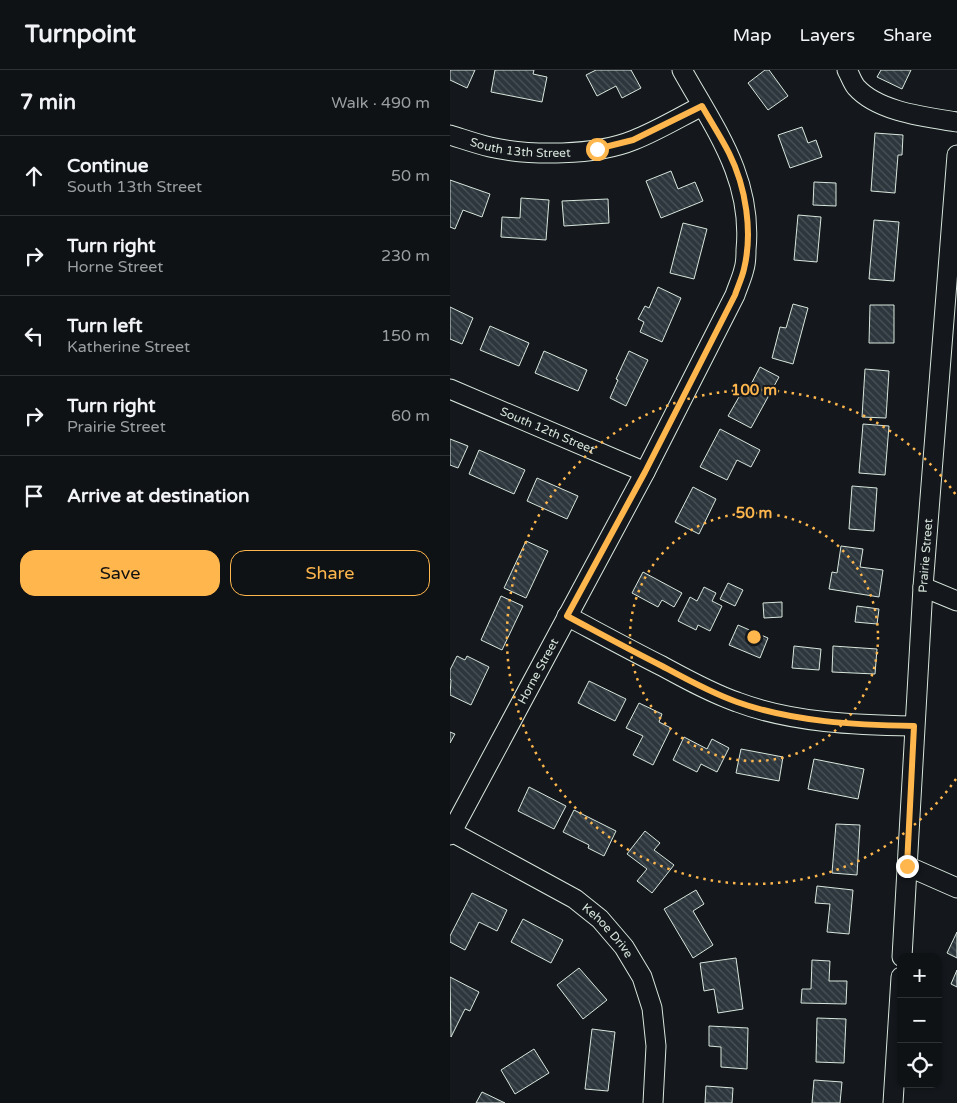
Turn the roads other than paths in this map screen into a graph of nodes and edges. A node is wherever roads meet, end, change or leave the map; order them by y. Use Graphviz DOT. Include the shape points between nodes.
graph roads {
  1 [pos="682,70"];
  2 [pos="847,70"];
  3 [pos="702,106"];
  4 [pos="957,122"];
  5 [pos="450,135"];
  6 [pos="957,154"];
  7 [pos="951,305"];
  8 [pos="450,389"];
  9 [pos="645,472"];
  10 [pos="923,587"];
  11 [pos="957,601"];
  12 [pos="567,616"];
  13 [pos="914,726"];
  14 [pos="451,832"];
  15 [pos="907,866"];
  16 [pos="957,888"];
  17 [pos="902,953"];
  18 [pos="900,998"];
  19 [pos="653,1103"];
  20 [pos="893,1103"];
  1 -- 3 [label="street, Horne Street"];
  2 -- 4 [label="street" via="856,87 875,101 907,113"];
  3 -- 5 [label="street, South 13th Street" via="633,140 597,149 526,152 490,147"];
  3 -- 9 [label="street, Horne Street" via="730,154 740,184 747,214 744,269 735,295"];
  6 -- 7 [label="street, Prairie Street"];
  7 -- 10 [label="street, Prairie Street"];
  8 -- 9 [label="street, South 12th Street"];
  9 -- 12 [label="street, Horne Street"];
  10 -- 11 [label="street"];
  10 -- 13 [label="street, Prairie Street"];
  12 -- 13 [label="street" via="705,689 738,702 790,716"];
  12 -- 14 [label="street, Horne Street"];
  13 -- 15 [label="street, Prairie Street"];
  14 -- 19 [label="street, Kehoe Drive" via="575,899 600,919 624,947 642,976 652,1008 656,1046"];
  15 -- 16 [label="street"];
  15 -- 17 [label="street, Prairie Street"];
  18 -- 20 [label="street"];
}
